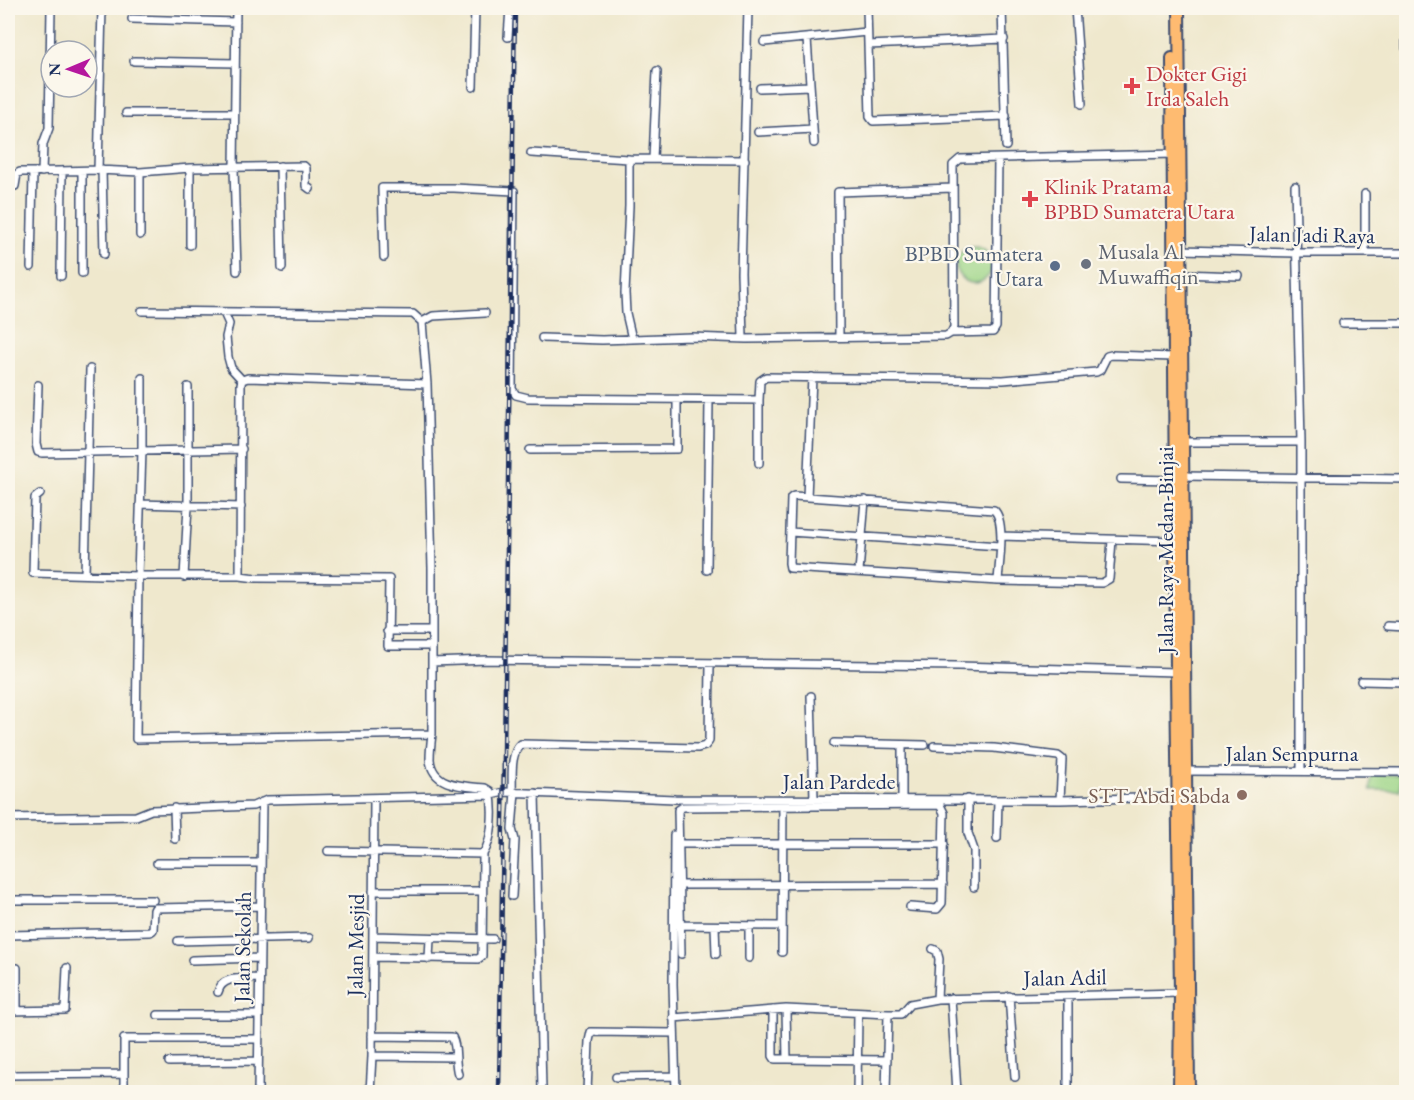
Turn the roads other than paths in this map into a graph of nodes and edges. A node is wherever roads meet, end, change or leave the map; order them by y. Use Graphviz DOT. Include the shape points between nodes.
graph roads {
  1 [pos="51,8"];
  2 [pos="102,8"];
  3 [pos="236,8"];
  4 [pos="475,8"];
  5 [pos="510,8"];
  6 [pos="748,8"];
  7 [pos="867,8"];
  8 [pos="1002,8"];
  9 [pos="1075,8"];
  10 [pos="1173,8"];
  11 [pos="1179,8"];
  12 [pos="1406,8"];
  13 [pos="132,19"];
  14 [pos="236,22"];
  15 [pos="1406,24"];
  16 [pos="867,32"];
  17 [pos="508,37"];
  18 [pos="807,39"];
  19 [pos="1004,39"];
  20 [pos="764,42"];
  21 [pos="868,45"];
  22 [pos="1407,48"];
  23 [pos="134,62"];
  24 [pos="235,63"];
  25 [pos="657,71"];
  26 [pos="810,86"];
  27 [pos="473,87"];
  28 [pos="760,88"];
  29 [pos="1082,104"];
  30 [pos="126,113"];
  31 [pos="234,113"];
  32 [pos="1006,116"];
  33 [pos="813,129"];
  34 [pos="758,132"];
  35 [pos="814,143"];
  36 [pos="1006,146"];
  37 [pos="531,153"];
  38 [pos="1176,154"];
  39 [pos="629,159"];
  40 [pos="653,159"];
  41 [pos="998,159"];
  42 [pos="745,160"];
  43 [pos="280,166"];
  44 [pos="190,168"];
  45 [pos="234,168"];
  46 [pos="100,170"];
  47 [pos="82,171"];
  48 [pos="33,172"];
  49 [pos="42,172"];
  50 [pos="62,172"];
  51 [pos="140,172"];
  52 [pos="8,186"];
  53 [pos="1295,186"];
  54 [pos="953,188"];
  55 [pos="310,189"];
  56 [pos="1365,194"];
  57 [pos="140,234"];
  58 [pos="190,245"];
  59 [pos="1181,250"];
  60 [pos="1296,253"];
  61 [pos="1365,253"];
  62 [pos="104,254"];
  63 [pos="1407,254"];
  64 [pos="384,256"];
  65 [pos="31,267"];
  66 [pos="282,268"];
  67 [pos="237,271"];
  68 [pos="82,273"];
  69 [pos="1181,274"];
  70 [pos="61,276"];
  71 [pos="1239,276"];
  72 [pos="142,312"];
  73 [pos="485,313"];
  74 [pos="224,314"];
  75 [pos="237,314"];
  76 [pos="422,322"];
  77 [pos="1344,323"];
  78 [pos="1407,323"];
  79 [pos="229,324"];
  80 [pos="951,333"];
  81 [pos="839,336"];
  82 [pos="743,337"];
  83 [pos="542,338"];
  84 [pos="632,339"];
  85 [pos="1173,357"];
  86 [pos="90,369"];
  87 [pos="812,377"];
  88 [pos="142,378"];
  89 [pos="242,380"];
  90 [pos="427,384"];
  91 [pos="38,386"];
  92 [pos="188,387"];
  93 [pos="677,400"];
  94 [pos="709,400"];
  95 [pos="759,400"];
  96 [pos="1184,442"];
  97 [pos="1301,442"];
  98 [pos="242,449"];
  99 [pos="142,450"];
  100 [pos="188,450"];
  101 [pos="530,450"];
  102 [pos="89,452"];
  103 [pos="759,463"];
  104 [pos="1178,478"];
  105 [pos="1300,478"];
  106 [pos="1121,479"];
  107 [pos="1407,479"];
  108 [pos="40,494"];
  109 [pos="807,497"];
  110 [pos="865,500"];
  111 [pos="140,504"];
  112 [pos="188,506"];
  113 [pos="241,507"];
  114 [pos="790,532"];
  115 [pos="1001,536"];
  116 [pos="862,537"];
  117 [pos="1112,540"];
  118 [pos="1180,541"];
  119 [pos="1000,546"];
  120 [pos="706,570"];
  121 [pos="859,572"];
  122 [pos="85,574"];
  123 [pos="138,576"];
  124 [pos="240,576"];
  125 [pos="184,577"];
  126 [pos="998,581"];
  127 [pos="1388,626"];
  128 [pos="1407,627"];
  129 [pos="431,631"];
  130 [pos="387,632"];
  131 [pos="431,646"];
  132 [pos="432,662"];
  133 [pos="710,664"];
  134 [pos="1176,672"];
  135 [pos="1361,681"];
  136 [pos="1407,682"];
  137 [pos="811,696"];
  138 [pos="432,734"];
  139 [pos="834,744"];
  140 [pos="902,745"];
  141 [pos="925,745"];
  142 [pos="934,746"];
  143 [pos="1301,770"];
  144 [pos="1182,771"];
  145 [pos="1407,772"];
  146 [pos="514,792"];
  147 [pos="535,793"];
  148 [pos="491,795"];
  149 [pos="1182,797"];
  150 [pos="374,798"];
  151 [pos="814,798"];
  152 [pos="675,799"];
  153 [pos="968,799"];
  154 [pos="902,800"];
  155 [pos="998,800"];
  156 [pos="1060,800"];
  157 [pos="262,802"];
  158 [pos="783,802"];
  159 [pos="174,808"];
  160 [pos="8,818"];
  161 [pos="997,837"];
  162 [pos="175,839"];
  163 [pos="679,844"];
  164 [pos="944,844"];
  165 [pos="783,846"];
  166 [pos="328,851"];
  167 [pos="374,851"];
  168 [pos="483,854"];
  169 [pos="157,863"];
  170 [pos="261,863"];
  171 [pos="782,884"];
  172 [pos="943,884"];
  173 [pos="679,885"];
  174 [pos="974,887"];
  175 [pos="373,891"];
  176 [pos="482,891"];
  177 [pos="512,896"];
  178 [pos="8,900"];
  179 [pos="153,900"];
  180 [pos="260,906"];
  181 [pos="910,907"];
  182 [pos="679,925"];
  183 [pos="716,926"];
  184 [pos="749,926"];
  185 [pos="782,926"];
  186 [pos="8,935"];
  187 [pos="373,936"];
  188 [pos="309,938"];
  189 [pos="430,938"];
  190 [pos="260,939"];
  191 [pos="483,939"];
  192 [pos="493,939"];
  193 [pos="178,941"];
  194 [pos="933,949"];
  195 [pos="782,952"];
  196 [pos="681,954"];
  197 [pos="716,954"];
  198 [pos="373,957"];
  199 [pos="259,958"];
  200 [pos="749,958"];
  201 [pos="429,959"];
  202 [pos="192,960"];
  203 [pos="17,968"];
  204 [pos="68,968"];
  205 [pos="258,978"];
  206 [pos="218,992"];
  207 [pos="1180,993"];
  208 [pos="1009,996"];
  209 [pos="1068,996"];
  210 [pos="951,998"];
  211 [pos="938,999"];
  212 [pos="786,1009"];
  213 [pos="773,1010"];
  214 [pos="8,1011"];
  215 [pos="17,1011"];
  216 [pos="858,1013"];
  217 [pos="888,1014"];
  218 [pos="158,1015"];
  219 [pos="259,1015"];
  220 [pos="673,1018"];
  221 [pos="674,1033"];
  222 [pos="372,1036"];
  223 [pos="258,1039"];
  224 [pos="372,1056"];
  225 [pos="455,1057"];
  226 [pos="787,1059"];
  227 [pos="858,1060"];
  228 [pos="887,1060"];
  229 [pos="258,1061"];
  230 [pos="169,1062"];
  231 [pos="8,1074"];
  232 [pos="124,1074"];
  233 [pos="458,1074"];
  234 [pos="675,1076"];
  235 [pos="616,1077"];
  236 [pos="1015,1077"];
  237 [pos="542,1089"];
  238 [pos="124,1092"];
  239 [pos="258,1092"];
  240 [pos="369,1092"];
  241 [pos="587,1092"];
  242 [pos="676,1092"];
  243 [pos="857,1092"];
  244 [pos="886,1092"];
  245 [pos="957,1092"];
  246 [pos="1068,1092"];
  247 [pos="1179,1092"];
  248 [pos="1189,1092"];
  1 -- 49 [label="street" via="49,128 43,144"];
  2 -- 46 [label="street"];
  3 -- 14 [label="street"];
  4 -- 27 [label="street"];
  5 -- 17 [label="street"];
  6 -- 42 [label="street"];
  7 -- 16 [label="street"];
  8 -- 19 [label="street"];
  9 -- 29 [label="street"];
  10 -- 38 [label="highway, Jalan Raya Medan-Binjai"];
  11 -- 38 [label="highway, Jalan Raya Medan-Binjai"];
  12 -- 15 [label="street"];
  13 -- 14 [label="street"];
  14 -- 24 [label="street"];
  15 -- 22 [label="street"];
  16 -- 18 [label="street"];
  16 -- 21 [label="street"];
  18 -- 20 [label="street"];
  18 -- 26 [label="street"];
  19 -- 21 [label="street"];
  19 -- 32 [label="street"];
  21 -- 32 [label="street" via="873,121"];
  23 -- 24 [label="street"];
  24 -- 31 [label="street"];
  25 -- 40 [label="street"];
  26 -- 28 [label="street"];
  26 -- 33 [label="street"];
  30 -- 31 [label="street"];
  31 -- 45 [label="street"];
  32 -- 36 [label="street"];
  33 -- 34 [label="street"];
  33 -- 35 [label="street"];
  37 -- 39 [label="street"];
  38 -- 41 [label="street"];
  38 -- 59 [label="highway, Jalan Raya Medan-Binjai"];
  38 -- 85 [label="highway, Jalan Raya Medan-Binjai"];
  39 -- 40 [label="street"];
  39 -- 84 [label="street" via="625,293"];
  40 -- 42 [label="street"];
  41 -- 54 [label="street" via="956,161"];
  41 -- 80 [label="street" via="996,327 993,332"];
  42 -- 82 [label="street"];
  43 -- 45 [label="street"];
  43 -- 55 [label="street" via="304,166 306,186"];
  43 -- 66 [label="street"];
  44 -- 45 [label="street"];
  44 -- 51 [label="street"];
  44 -- 58 [label="street"];
  45 -- 67 [label="street"];
  46 -- 47 [label="street"];
  46 -- 51 [label="street"];
  46 -- 62 [label="street"];
  47 -- 50 [label="street"];
  47 -- 68 [label="street"];
  48 -- 49 [label="street"];
  48 -- 52 [label="street" via="19,172 15,186"];
  48 -- 65 [label="street"];
  49 -- 50 [label="street"];
  50 -- 70 [label="street"];
  51 -- 57 [label="street"];
  53 -- 60 [label="street"];
  54 -- 80 [label="street"];
  54 -- 81 [label="street" via="838,192"];
  56 -- 61 [label="street"];
  59 -- 60 [label="street, Jalan Jadi Raya"];
  59 -- 69 [label="highway, Jalan Raya Medan-Binjai"];
  60 -- 61 [label="street, Jalan Jadi Raya"];
  60 -- 97 [label="street"];
  61 -- 63 [label="street, Jalan Jadi Raya"];
  64 -- 93 [label="street" via="382,188 512,190 513,392 521,397 546,399"];
  69 -- 71 [label="street"];
  69 -- 96 [label="highway, Jalan Raya Medan-Binjai"];
  72 -- 74 [label="street"];
  73 -- 76 [label="street" via="434,316"];
  74 -- 75 [label="street"];
  74 -- 79 [label="street"];
  75 -- 76 [label="street" via="413,314"];
  75 -- 79 [label="street"];
  76 -- 90 [label="street"];
  77 -- 78 [label="street"];
  79 -- 89 [label="street" via="228,357 231,368"];
  80 -- 81 [label="street"];
  81 -- 82 [label="street"];
  82 -- 84 [label="street"];
  83 -- 84 [label="street"];
  85 -- 87 [label="street" via="1111,355 1096,372 1003,380"];
  85 -- 104 [label="highway, Jalan Raya Medan-Binjai"];
  86 -- 102 [label="street"];
  87 -- 95 [label="street" via="766,377 760,381"];
  87 -- 109 [label="street"];
  88 -- 99 [label="street"];
  89 -- 90 [label="street"];
  89 -- 98 [label="street"];
  90 -- 129 [label="street"];
  91 -- 102 [label="street" via="38,452"];
  92 -- 100 [label="street"];
  93 -- 94 [label="street"];
  93 -- 101 [label="street" via="677,449"];
  94 -- 95 [label="street"];
  94 -- 120 [label="street"];
  95 -- 103 [label="street"];
  96 -- 97 [label="street"];
  96 -- 104 [label="highway, Jalan Raya Medan-Binjai"];
  97 -- 105 [label="street"];
  98 -- 100 [label="street"];
  98 -- 113 [label="street"];
  99 -- 100 [label="street"];
  99 -- 102 [label="street"];
  99 -- 111 [label="street"];
  100 -- 112 [label="street"];
  102 -- 122 [label="street"];
  104 -- 105 [label="street"];
  104 -- 106 [label="street"];
  104 -- 118 [label="highway, Jalan Raya Medan-Binjai"];
  105 -- 107 [label="street"];
  105 -- 143 [label="street"];
  108 -- 122 [label="street" via="35,498 33,573"];
  109 -- 110 [label="street"];
  109 -- 114 [label="street" via="791,498"];
  110 -- 115 [label="street" via="994,510 999,515"];
  110 -- 116 [label="street"];
  111 -- 112 [label="street"];
  111 -- 123 [label="street"];
  112 -- 113 [label="street"];
  112 -- 125 [label="street"];
  113 -- 124 [label="street"];
  114 -- 116 [label="street"];
  114 -- 121 [label="street" via="790,568"];
  115 -- 117 [label="street"];
  115 -- 119 [label="street"];
  116 -- 119 [label="street"];
  116 -- 121 [label="street"];
  117 -- 118 [label="street"];
  117 -- 126 [label="street" via="1107,582"];
  118 -- 134 [label="highway, Jalan Raya Medan-Binjai"];
  118 -- 144 [label="highway, Jalan Raya Medan-Binjai" via="1184,628"];
  119 -- 126 [label="street"];
  121 -- 126 [label="street"];
  122 -- 123 [label="street"];
  123 -- 125 [label="street"];
  123 -- 138 [label="street" via="136,739"];
  124 -- 125 [label="street"];
  124 -- 130 [label="street" via="389,579"];
  127 -- 128 [label="street"];
  129 -- 130 [label="street"];
  129 -- 131 [label="street"];
  130 -- 131 [label="street" via="390,646"];
  131 -- 132 [label="street"];
  132 -- 133 [label="street"];
  132 -- 138 [label="street"];
  133 -- 134 [label="street"];
  133 -- 146 [label="street" via="709,741 705,746 521,744 514,756"];
  134 -- 144 [label="highway, Jalan Raya Medan-Binjai"];
  135 -- 136 [label="street"];
  137 -- 151 [label="street"];
  138 -- 148 [label="street" via="430,760 438,775 449,783 485,788"];
  139 -- 140 [label="street"];
  140 -- 141 [label="street"];
  140 -- 154 [label="street"];
  142 -- 156 [label="street" via="1058,756 1062,759"];
  143 -- 144 [label="street, Jalan Sempurna"];
  143 -- 145 [label="street, Jalan Sempurna"];
  144 -- 149 [label="highway, Jalan Raya Medan-Binjai"];
  146 -- 147 [label="street, Jalan Pardede"];
  146 -- 148 [label="street, Jalan Pardede"];
  146 -- 177 [label="street"];
  147 -- 152 [label="street, Jalan Pardede"];
  147 -- 237 [label="street"];
  148 -- 150 [label="street, Jalan Pardede"];
  148 -- 168 [label="street" via="488,845"];
  149 -- 156 [label="street, Jalan Pardede"];
  149 -- 207 [label="highway, Jalan Raya Medan-Binjai"];
  149 -- 248 [label="highway, Jalan Raya Medan-Binjai"];
  150 -- 157 [label="street, Jalan Pardede"];
  150 -- 167 [label="street, Jalan Mesjid"];
  151 -- 154 [label="street, Jalan Pardede"];
  151 -- 158 [label="street, Jalan Pardede"];
  152 -- 158 [label="street, Jalan Pardede"];
  152 -- 220 [label="street"];
  153 -- 154 [label="street, Jalan Pardede"];
  153 -- 155 [label="street, Jalan Pardede"];
  153 -- 174 [label="street"];
  155 -- 156 [label="street, Jalan Pardede"];
  155 -- 161 [label="street"];
  157 -- 159 [label="street, Jalan Pardede" via="253,806"];
  157 -- 170 [label="street, Jalan Sekolah"];
  158 -- 163 [label="street" via="681,808"];
  158 -- 164 [label="street" via="940,805 944,813"];
  158 -- 165 [label="street"];
  159 -- 160 [label="street, Jalan Pardede" via="136,816"];
  159 -- 162 [label="street"];
  163 -- 165 [label="street"];
  163 -- 173 [label="street"];
  164 -- 165 [label="street"];
  164 -- 172 [label="street"];
  165 -- 171 [label="street"];
  166 -- 167 [label="street"];
  167 -- 168 [label="street"];
  167 -- 175 [label="street, Jalan Mesjid"];
  168 -- 176 [label="street"];
  169 -- 170 [label="street"];
  170 -- 180 [label="street, Jalan Sekolah"];
  171 -- 172 [label="street"];
  171 -- 173 [label="street"];
  171 -- 185 [label="street"];
  172 -- 181 [label="street" via="940,907"];
  173 -- 182 [label="street"];
  175 -- 176 [label="street"];
  175 -- 187 [label="street, Jalan Mesjid"];
  176 -- 191 [label="street"];
  178 -- 179 [label="street"];
  180 -- 186 [label="street" via="155,908 150,932"];
  180 -- 190 [label="street, Jalan Sekolah"];
  182 -- 183 [label="street"];
  182 -- 196 [label="street"];
  183 -- 184 [label="street"];
  183 -- 197 [label="street"];
  184 -- 185 [label="street"];
  184 -- 200 [label="street"];
  185 -- 195 [label="street"];
  187 -- 189 [label="street"];
  187 -- 198 [label="street, Jalan Mesjid"];
  188 -- 190 [label="street"];
  189 -- 191 [label="street"];
  189 -- 201 [label="street"];
  190 -- 193 [label="street"];
  190 -- 199 [label="street, Jalan Sekolah"];
  191 -- 192 [label="street"];
  191 -- 201 [label="street" via="480,959"];
  194 -- 211 [label="street" via="939,959"];
  198 -- 201 [label="street"];
  198 -- 222 [label="street, Jalan Mesjid"];
  199 -- 202 [label="street"];
  199 -- 205 [label="street, Jalan Sekolah"];
  203 -- 215 [label="street"];
  204 -- 215 [label="street" via="65,1010"];
  205 -- 206 [label="street" via="225,981"];
  205 -- 219 [label="street, Jalan Sekolah"];
  207 -- 209 [label="street, Jalan Adil"];
  207 -- 247 [label="highway, Jalan Raya Medan-Binjai"];
  208 -- 209 [label="street, Jalan Adil"];
  208 -- 210 [label="street, Jalan Adil"];
  208 -- 236 [label="street"];
  209 -- 246 [label="street"];
  210 -- 211 [label="street, Jalan Adil"];
  210 -- 245 [label="street"];
  211 -- 217 [label="street, Jalan Adil" via="910,1004 901,1014"];
  212 -- 213 [label="street"];
  212 -- 216 [label="street"];
  212 -- 226 [label="street"];
  213 -- 220 [label="street"];
  213 -- 226 [label="street" via="773,1056"];
  214 -- 215 [label="street"];
  216 -- 217 [label="street"];
  216 -- 227 [label="street"];
  217 -- 228 [label="street"];
  218 -- 219 [label="street"];
  219 -- 223 [label="street, Jalan Sekolah"];
  220 -- 221 [label="street"];
  221 -- 234 [label="street"];
  221 -- 241 [label="street" via="591,1032"];
  222 -- 224 [label="street, Jalan Mesjid"];
  222 -- 225 [label="street" via="450,1036"];
  223 -- 229 [label="street, Jalan Sekolah"];
  223 -- 232 [label="street" via="124,1039"];
  224 -- 225 [label="street"];
  224 -- 240 [label="street, Jalan Mesjid"];
  225 -- 233 [label="street"];
  226 -- 227 [label="street"];
  227 -- 228 [label="street"];
  227 -- 243 [label="street"];
  228 -- 244 [label="street"];
  229 -- 230 [label="street"];
  229 -- 239 [label="street, Jalan Sekolah"];
  231 -- 232 [label="street"];
  232 -- 238 [label="street"];
  234 -- 235 [label="street"];
  234 -- 242 [label="street"];
}
